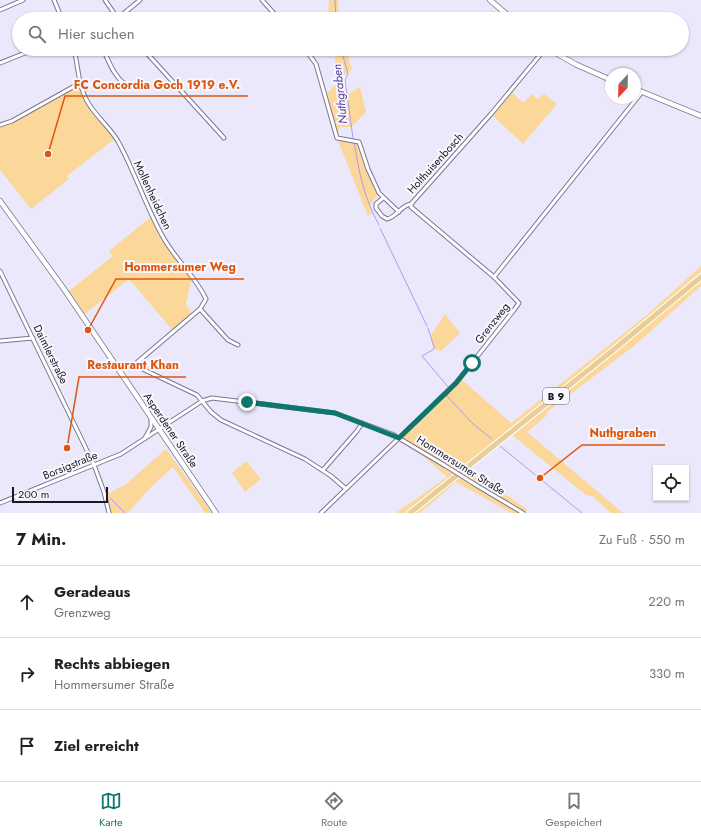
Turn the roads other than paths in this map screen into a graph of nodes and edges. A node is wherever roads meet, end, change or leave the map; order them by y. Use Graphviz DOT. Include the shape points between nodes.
graph roads {
  1 [pos="23,0"];
  2 [pos="54,0"];
  3 [pos="105,0"];
  4 [pos="140,0"];
  5 [pos="262,0"];
  6 [pos="490,0"];
  7 [pos="0,10"];
  8 [pos="59,12"];
  9 [pos="113,12"];
  10 [pos="125,12"];
  11 [pos="273,12"];
  12 [pos="504,12"];
  13 [pos="18,56"];
  14 [pos="75,56"];
  15 [pos="106,56"];
  16 [pos="148,56"];
  17 [pos="310,56"];
  18 [pos="539,56"];
  19 [pos="561,56"];
  20 [pos="0,63"];
  21 [pos="605,77"];
  22 [pos="80,85"];
  23 [pos="128,86"];
  24 [pos="642,92"];
  25 [pos="701,116"];
  26 [pos="0,125"];
  27 [pos="224,138"];
  28 [pos="383,198"];
  29 [pos="0,201"];
  30 [pos="411,204"];
  31 [pos="399,212"];
  32 [pos="0,271"];
  33 [pos="701,276"];
  34 [pos="494,277"];
  35 [pos="200,309"];
  36 [pos="33,338"];
  37 [pos="0,342"];
  38 [pos="238,345"];
  39 [pos="202,401"];
  40 [pos="151,418"];
  41 [pos="362,422"];
  42 [pos="158,429"];
  43 [pos="399,438"];
  44 [pos="145,439"];
  45 [pos="94,466"];
  46 [pos="323,470"];
  47 [pos="346,488"];
  48 [pos="0,503"];
  49 [pos="109,513"];
  50 [pos="216,513"];
  51 [pos="321,513"];
  52 [pos="410,513"];
  53 [pos="523,513"];
  1 -- 7 [label="street"];
  2 -- 8 [label="street"];
  3 -- 9 [label="street"];
  4 -- 10 [label="street"];
  5 -- 11 [label="street"];
  6 -- 12 [label="main road"];
  13 -- 20 [label="street"];
  14 -- 22 [label="street"];
  15 -- 23 [label="street" via="116,75"];
  16 -- 27 [label="street"];
  17 -- 28 [label="street" via="316,64 337,138 359,142 368,169"];
  18 -- 30 [label="street, Holthuisenbosch"];
  19 -- 21 [label="main road"];
  22 -- 26 [label="street" via="12,122"];
  22 -- 35 [label="street, Mollenheidchen" via="86,100 120,145 162,236 200,287 206,299"];
  24 -- 25 [label="main road"];
  24 -- 34 [label="street"];
  28 -- 31 [label="street"];
  28 -- 31 [label="street" via="376,204 376,208 383,218 389,219"];
  29 -- 40 [label="main road, Asperdener Straße" via="64,289"];
  30 -- 31 [label="street"];
  30 -- 34 [label="street, Holthuisenbosch" via="411,207"];
  32 -- 36 [label="street, Daimlerstraße"];
  33 -- 52 [label="main road, B 9"];
  34 -- 43 [label="street, Grenzweg" via="519,303 456,383"];
  35 -- 38 [label="street" via="228,340"];
  35 -- 39 [label="street" via="134,365 197,395"];
  36 -- 37 [label="street"];
  36 -- 45 [label="street, Daimlerstraße"];
  39 -- 41 [label="street, Hommersumer Straße" via="212,398 335,413"];
  39 -- 42 [label="street, Hommersumer Straße"];
  39 -- 46 [label="street" via="211,412 230,425 291,452"];
  40 -- 42 [label="main road, Asperdener Straße"];
  40 -- 44 [label="street" via="151,427"];
  41 -- 43 [label="street, Hommersumer Straße"];
  41 -- 46 [label="street"];
  42 -- 44 [label="street, Borsigstraße"];
  42 -- 50 [label="main road, Asperdener Straße"];
  43 -- 47 [label="street, Grenzweg"];
  43 -- 53 [label="street, Hommersumer Straße, bridge"];
  44 -- 45 [label="street, Borsigstraße" via="121,454"];
  45 -- 48 [label="street, Borsigstraße"];
  45 -- 49 [label="street, Daimlerstraße"];
  46 -- 47 [label="street"];
  47 -- 51 [label="street, Grenzweg"];
}
